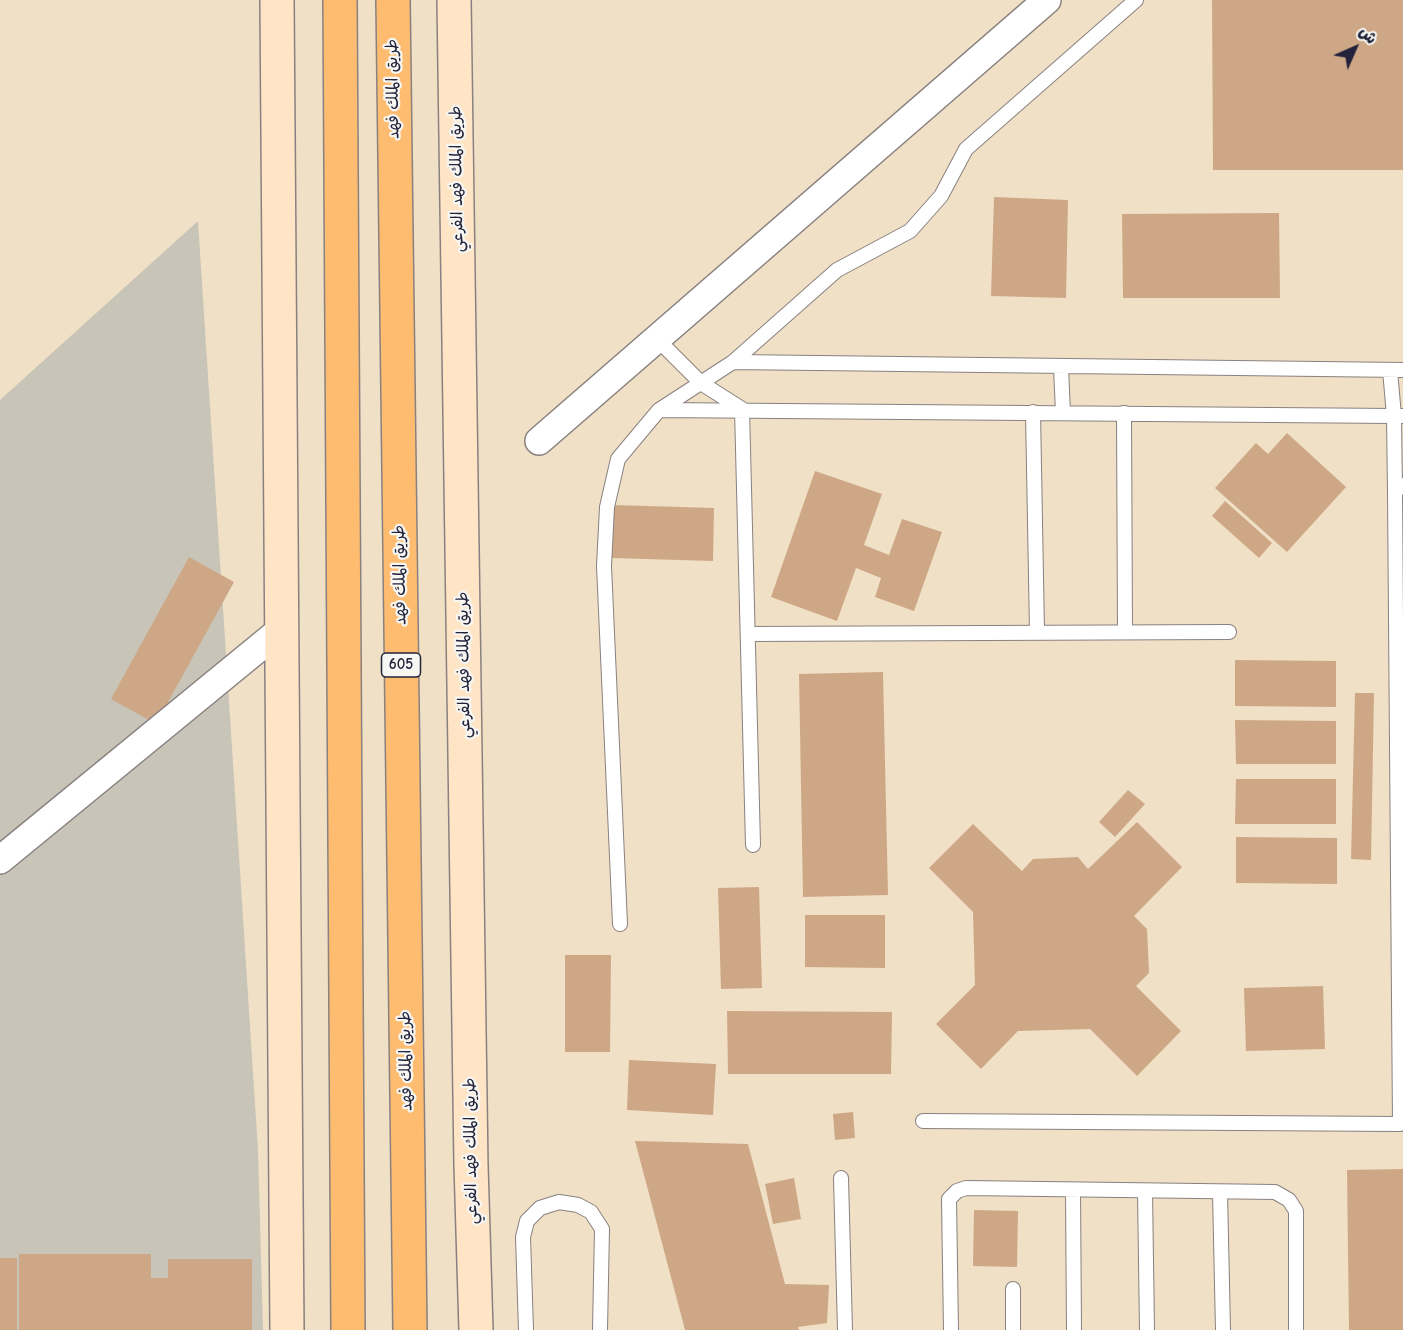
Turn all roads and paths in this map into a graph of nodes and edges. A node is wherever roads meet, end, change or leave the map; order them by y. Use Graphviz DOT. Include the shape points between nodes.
graph roads {
  1 [pos="277,0"];
  2 [pos="340,0"];
  3 [pos="393,0"];
  4 [pos="454,0"];
  5 [pos="1047,0"];
  6 [pos="1136,0"];
  7 [pos="657,339"];
  8 [pos="733,363"];
  9 [pos="1061,367"];
  10 [pos="1396,370"];
  11 [pos="701,383"];
  12 [pos="659,410"];
  13 [pos="742,410"];
  14 [pos="1033,412"];
  15 [pos="1063,413"];
  16 [pos="1124,413"];
  17 [pos="1398,416"];
  18 [pos="539,441"];
  19 [pos="1399,488"];
  20 [pos="283,628"];
  21 [pos="1037,632"];
  22 [pos="1125,632"];
  23 [pos="1229,632"];
  24 [pos="748,634"];
  25 [pos="753,845"];
  26 [pos="0,860"];
  27 [pos="620,924"];
  28 [pos="923,1121"];
  29 [pos="1401,1124"];
  30 [pos="841,1178"];
  31 [pos="1073,1190"];
  32 [pos="1145,1191"];
  33 [pos="1220,1192"];
  34 [pos="1013,1289"];
  35 [pos="287,1330"];
  36 [pos="348,1330"];
  37 [pos="410,1330"];
  38 [pos="476,1330"];
  39 [pos="526,1330"];
  40 [pos="600,1330"];
  41 [pos="844,1330"];
  42 [pos="951,1330"];
  43 [pos="1013,1330"];
  44 [pos="1074,1330"];
  45 [pos="1147,1330"];
  46 [pos="1223,1330"];
  47 [pos="1296,1330"];
  1 -- 20 [label="main road"];
  2 -- 36 [label="highway"];
  3 -- 37 [label="highway, طريق الملك فهد / 605"];
  4 -- 38 [label="main road, طريق الملك فهد الفرعي"];
  5 -- 7 [label="street"];
  6 -- 8 [label="lane" via="966,149 941,196 910,231 837,270"];
  7 -- 11 [label="lane"];
  7 -- 18 [label="street"];
  8 -- 9 [label="lane"];
  8 -- 11 [label="lane"];
  9 -- 10 [label="lane"];
  9 -- 15 [label="lane"];
  10 -- 17 [label="lane"];
  11 -- 12 [label="lane"];
  11 -- 13 [label="lane"];
  12 -- 13 [label="lane"];
  12 -- 27 [label="lane" via="618,459 607,507 604,566"];
  13 -- 14 [label="lane"];
  13 -- 24 [label="lane"];
  14 -- 15 [label="lane"];
  14 -- 21 [label="lane"];
  15 -- 16 [label="lane"];
  16 -- 17 [label="lane"];
  16 -- 22 [label="lane"];
  17 -- 19 [label="lane"];
  19 -- 29 [label="lane"];
  20 -- 26 [label="street"];
  20 -- 35 [label="main road"];
  21 -- 22 [label="lane"];
  21 -- 24 [label="lane"];
  22 -- 23 [label="lane"];
  24 -- 25 [label="lane"];
  28 -- 29 [label="lane"];
  30 -- 41 [label="lane"];
  31 -- 32 [label="lane"];
  31 -- 42 [label="lane" via="966,1188 949,1199"];
  31 -- 44 [label="lane"];
  32 -- 33 [label="lane"];
  32 -- 45 [label="lane"];
  33 -- 46 [label="lane"];
  33 -- 47 [label="lane" via="1275,1192 1289,1200 1296,1211"];
  34 -- 43 [label="lane"];
  39 -- 40 [label="lane" via="523,1238 527,1221 540,1208 559,1202 591,1212 602,1229"];
}
